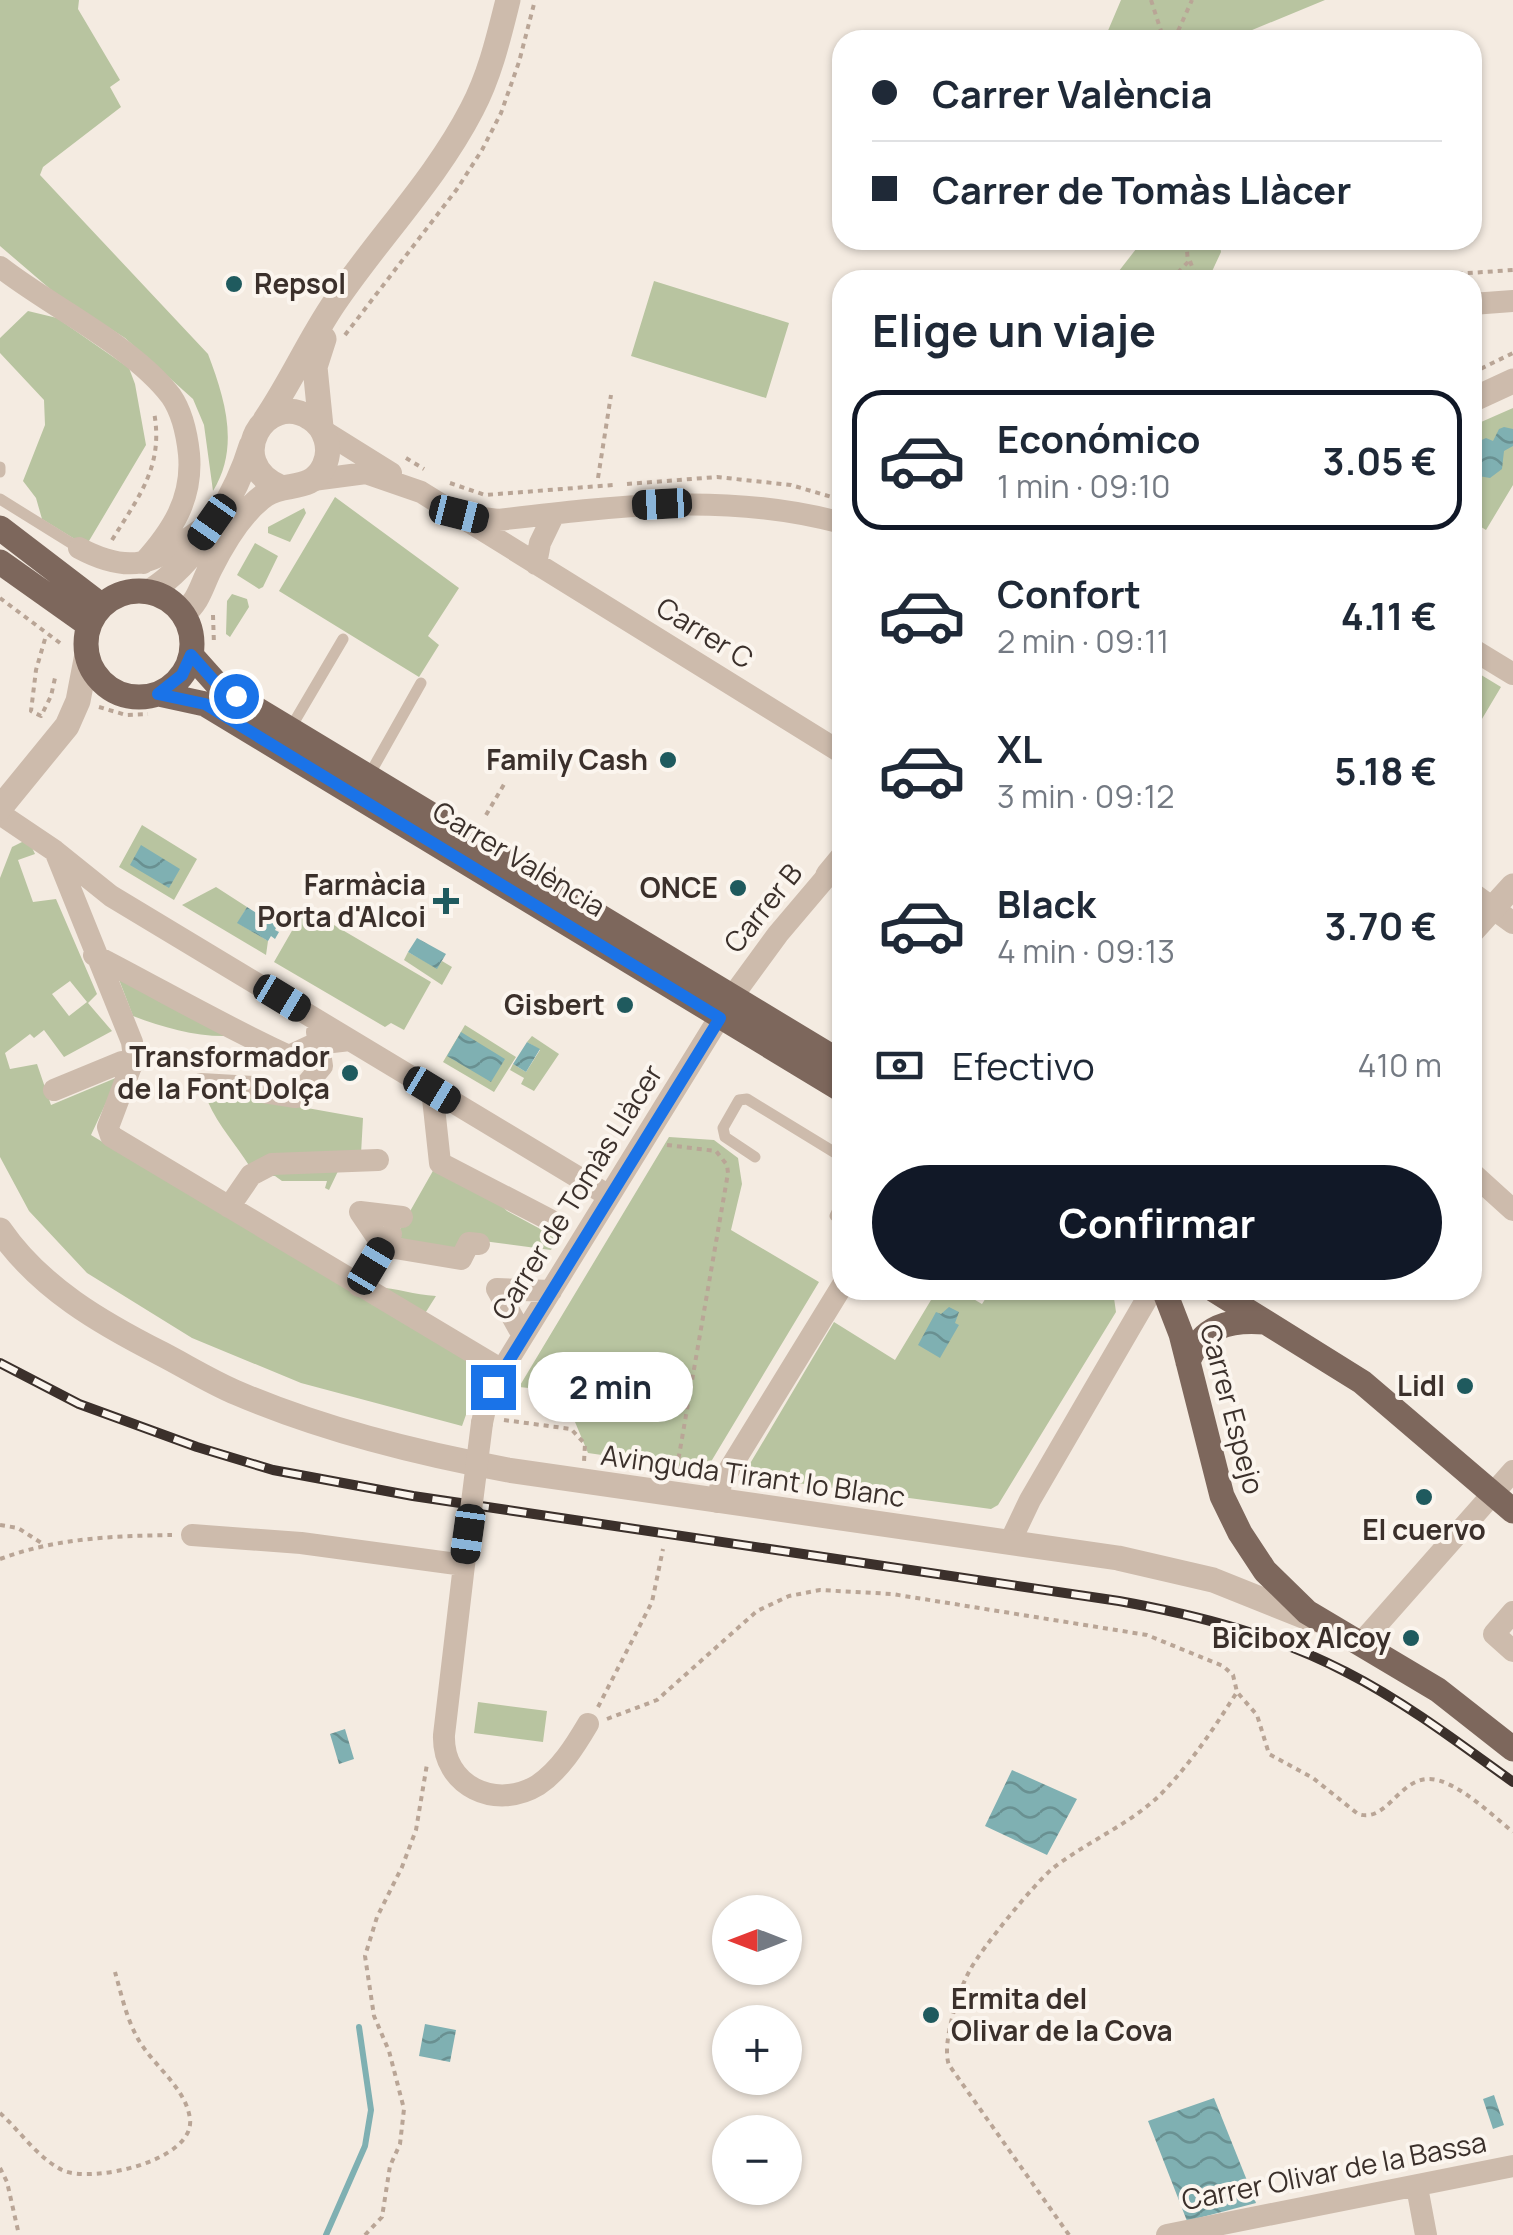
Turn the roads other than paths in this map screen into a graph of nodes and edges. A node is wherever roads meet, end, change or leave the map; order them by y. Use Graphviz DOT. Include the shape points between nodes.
graph roads {
  1 [pos="508,0"];
  2 [pos="0,267"];
  3 [pos="1513,301"];
  4 [pos="1482,303"];
  5 [pos="332,305"];
  6 [pos="1513,381"];
  7 [pos="1482,395"];
  8 [pos="321,429"];
  9 [pos="259,431"];
  10 [pos="313,480"];
  11 [pos="422,485"];
  12 [pos="280,487"];
  13 [pos="1,500"];
  14 [pos="459,514"];
  15 [pos="554,514"];
  16 [pos="832,521"];
  17 [pos="212,522"];
  18 [pos="0,528"];
  19 [pos="79,548"];
  20 [pos="32,553"];
  21 [pos="0,562"];
  22 [pos="143,562"];
  23 [pos="536,564"];
  24 [pos="150,592"];
  25 [pos="183,614"];
  26 [pos="96,615"];
  27 [pos="343,639"];
  28 [pos="203,652"];
  29 [pos="86,654"];
  30 [pos="1482,655"];
  31 [pos="1513,674"];
  32 [pos="421,683"];
  33 [pos="156,704"];
  34 [pos="290,729"];
  35 [pos="832,747"];
  36 [pos="368,777"];
  37 [pos="0,811"];
  38 [pos="55,852"];
  39 [pos="832,871"];
  40 [pos="1513,886"];
  41 [pos="111,896"];
  42 [pos="1493,908"];
  43 [pos="90,944"];
  44 [pos="726,1007"];
  45 [pos="315,1019"];
  46 [pos="350,1040"];
  47 [pos="318,1044"];
  48 [pos="832,1058"];
  49 [pos="132,1064"];
  50 [pos="832,1083"];
  51 [pos="202,1084"];
  52 [pos="54,1090"];
  53 [pos="432,1090"];
  54 [pos="832,1151"];
  55 [pos="755,1156"];
  56 [pos="378,1160"];
  57 [pos="1482,1183"];
  58 [pos="608,1196"];
  59 [pos="229,1207"];
  60 [pos="1513,1210"];
  61 [pos="550,1220"];
  62 [pos="0,1230"];
  63 [pos="383,1246"];
  64 [pos="466,1256"];
  65 [pos="358,1286"];
  66 [pos="551,1291"];
  67 [pos="833,1300"];
  68 [pos="1146,1300"];
  69 [pos="1167,1300"];
  70 [pos="1230,1300"];
  71 [pos="1265,1322"];
  72 [pos="523,1336"];
  73 [pos="1188,1362"];
  74 [pos="502,1370"];
  75 [pos="1513,1471"];
  76 [pos="1493,1494"];
  77 [pos="718,1502"];
  78 [pos="1513,1512"];
  79 [pos="192,1535"];
  80 [pos="1010,1542"];
  81 [pos="464,1565"];
  82 [pos="1513,1612"];
  83 [pos="1329,1627"];
  84 [pos="1361,1643"];
  85 [pos="1513,1651"];
  86 [pos="588,1724"];
  87 [pos="1513,1748"];
  88 [pos="1513,2166"];
  89 [pos="1417,2187"];
  90 [pos="1167,2235"];
  91 [pos="1426,2235"];
  1 -- 5 [label="street" via="484,80 446,155"];
  2 -- 22 [label="street" via="124,354 171,397 188,444 186,493 167,537"];
  3 -- 4 [label="street"];
  5 -- 8 [label="street" via="315,368"];
  5 -- 9 [label="street"];
  6 -- 7 [label="street"];
  8 -- 9 [label="street" via="288,412"];
  8 -- 10 [label="street" via="328,451"];
  8 -- 11 [label="street, Carrer C"];
  9 -- 12 [label="street" via="252,453 260,474"];
  9 -- 17 [label="street" via="241,479"];
  10 -- 11 [label="street, Carrer C" via="366,473"];
  10 -- 12 [label="street"];
  11 -- 14 [label="street, Carrer C"];
  12 -- 25 [label="street" via="239,522 219,550 198,602"];
  13 -- 19 [label="lane"];
  13 -- 20 [label="lane"];
  14 -- 15 [label="street, Carrer C" via="498,520"];
  14 -- 23 [label="street, Carrer C"];
  15 -- 16 [label="street, Carrer C" via="694,502"];
  15 -- 23 [label="street"];
  17 -- 22 [label="street"];
  17 -- 24 [label="street" via="173,576"];
  18 -- 20 [label="main road"];
  19 -- 22 [label="street" via="104,562"];
  20 -- 26 [label="main road"];
  21 -- 26 [label="main road"];
  23 -- 35 [label="street, Carrer C"];
  24 -- 25 [label="main road"];
  24 -- 26 [label="main road" via="124,593"];
  25 -- 28 [label="main road"];
  26 -- 29 [label="main road"];
  27 -- 34 [label="lane"];
  28 -- 33 [label="main road"];
  28 -- 34 [label="main road, Carrer València" via="216,683"];
  29 -- 33 [label="main road" via="95,674 117,692"];
  29 -- 37 [label="street" via="67,726"];
  30 -- 31 [label="street"];
  32 -- 36 [label="lane"];
  33 -- 44 [label="main road, Carrer València" via="205,704"];
  34 -- 36 [label="main road, Carrer València"];
  36 -- 44 [label="main road, Carrer València"];
  37 -- 38 [label="street"];
  38 -- 41 [label="street"];
  38 -- 43 [label="street"];
  39 -- 44 [label="street, Carrer B"];
  40 -- 42 [label="street"];
  41 -- 43 [label="street" via="92,906"];
  41 -- 45 [label="street"];
  43 -- 47 [label="street" via="232,1030 290,1056"];
  43 -- 49 [label="street" via="130,1034"];
  44 -- 48 [label="main road, Carrer València"];
  44 -- 50 [label="main road, Carrer València"];
  44 -- 58 [label="street, Carrer de Tomàs Llàcer"];
  45 -- 46 [label="street"];
  45 -- 47 [label="street"];
  46 -- 47 [label="street"];
  46 -- 53 [label="street"];
  47 -- 51 [label="street" via="322,1066 296,1097"];
  49 -- 52 [label="street" via="122,1062"];
  49 -- 59 [label="street" via="109,1134"];
  53 -- 58 [label="street"];
  53 -- 61 [label="street" via="440,1164"];
  54 -- 55 [label="lane" via="739,1100 725,1137"];
  56 -- 59 [label="street" via="272,1164 251,1175"];
  57 -- 60 [label="street"];
  58 -- 66 [label="street, Carrer de Tomàs Llàcer"];
  59 -- 65 [label="street"];
  62 -- 77 [label="street, Avinguda Tirant lo Blanc" via="72,1304 236,1392 426,1455"];
  63 -- 63 [label="street" via="404,1214 360,1212"];
  63 -- 64 [label="street"];
  63 -- 65 [label="street"];
  65 -- 74 [label="street"];
  66 -- 72 [label="street, Carrer de Tomàs Llàcer"];
  66 -- 72 [label="street" via="496,1290"];
  67 -- 77 [label="street" via="721,1483"];
  68 -- 80 [label="street"];
  69 -- 73 [label="main road, Carrer Espejo"];
  70 -- 71 [label="main road"];
  71 -- 73 [label="main road" via="1216,1328 1195,1345"];
  71 -- 76 [label="main road" via="1362,1382"];
  72 -- 74 [label="street, Carrer de Tomàs Llàcer"];
  73 -- 83 [label="main road, Carrer Espejo" via="1212,1465 1240,1534 1280,1588"];
  74 -- 81 [label="street, Carrer de Tomàs Llàcer, bridge" via="483,1420"];
  75 -- 76 [label="street"];
  76 -- 78 [label="main road"];
  76 -- 84 [label="street"];
  77 -- 80 [label="street, Avinguda Tirant lo Blanc"];
  79 -- 81 [label="street"];
  80 -- 83 [label="street, Avinguda Tirant lo Blanc" via="1212,1580"];
  81 -- 86 [label="street, Carrer de Tomàs Llàcer" via="444,1735 454,1775 474,1790 525,1792 551,1774"];
  82 -- 85 [label="street" via="1494,1634"];
  83 -- 84 [label="main road, Avinguda Tirant lo Blanc"];
  84 -- 87 [label="main road, Avinguda Tirant lo Blanc" via="1438,1690"];
  88 -- 89 [label="street, Carrer Olivar de la Bassa"];
  89 -- 90 [label="street, Carrer Olivar de la Bassa"];
  89 -- 91 [label="street"];
}
